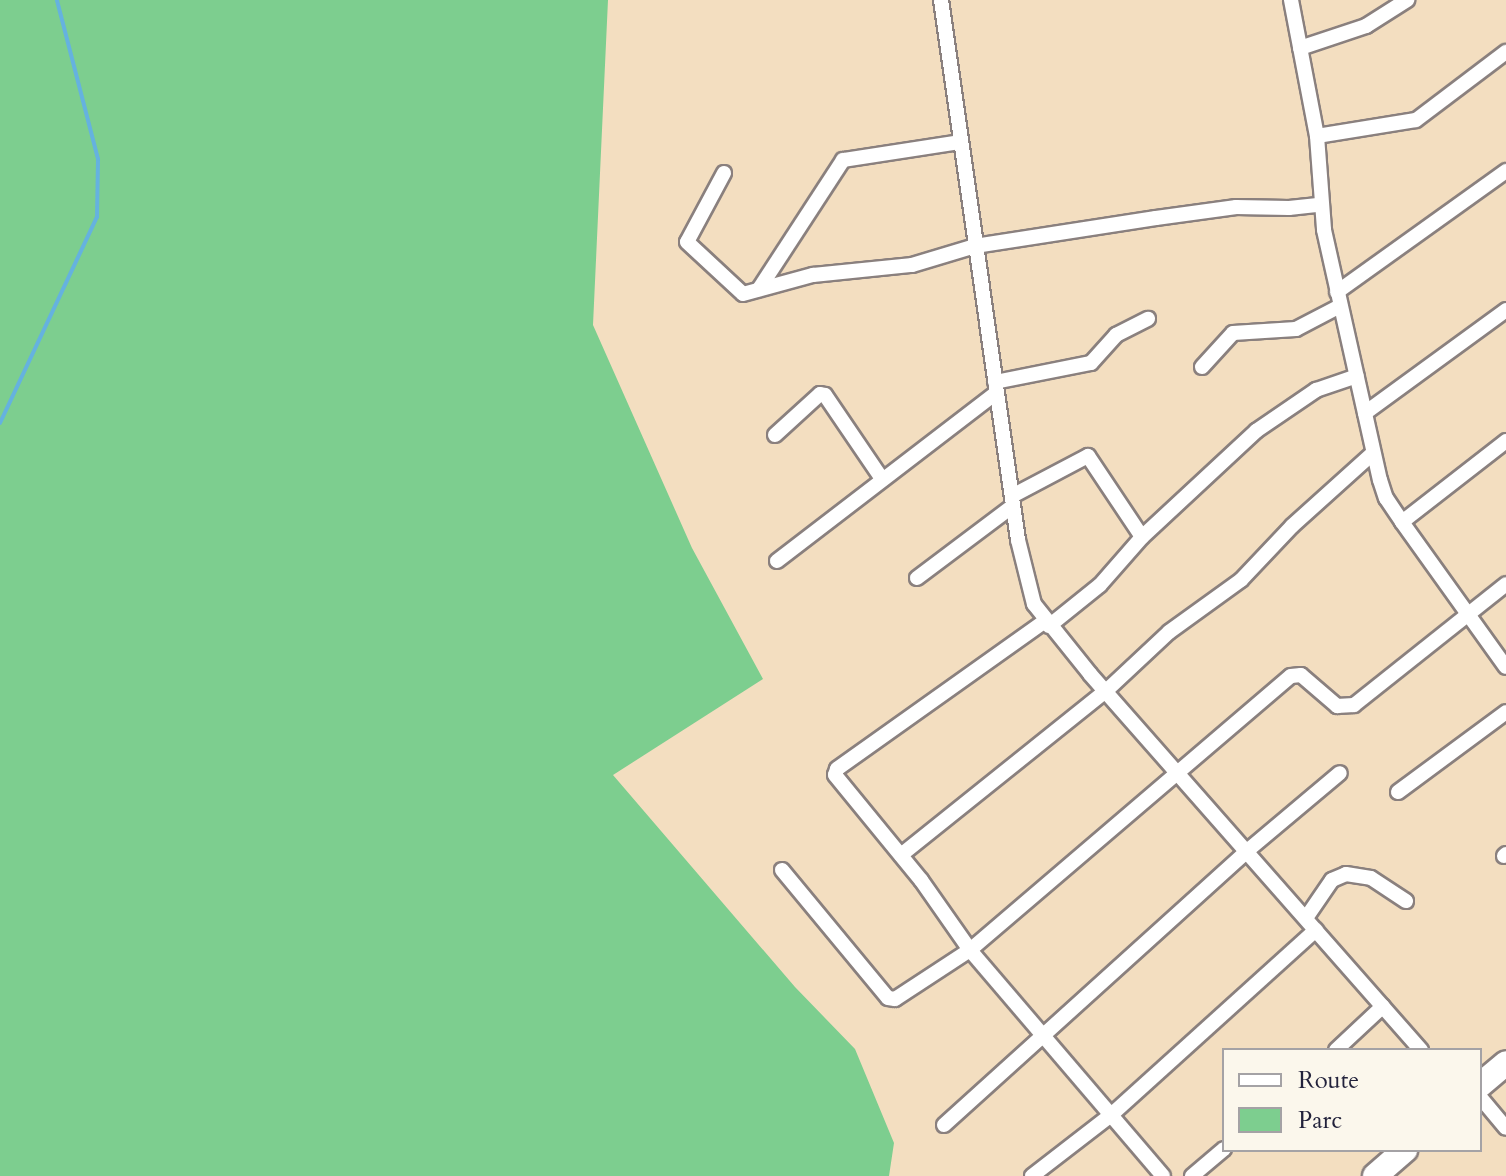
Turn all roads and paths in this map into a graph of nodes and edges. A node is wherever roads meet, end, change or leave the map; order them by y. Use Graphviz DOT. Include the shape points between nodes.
graph roads {
  1 [pos="941,0"];
  2 [pos="1291,0"];
  3 [pos="1407,0"];
  4 [pos="1300,48"];
  5 [pos="1506,52"];
  6 [pos="1317,136"];
  7 [pos="961,142"];
  8 [pos="1506,171"];
  9 [pos="724,173"];
  10 [pos="1320,205"];
  11 [pos="975,246"];
  12 [pos="759,289"];
  13 [pos="1338,299"];
  14 [pos="1506,310"];
  15 [pos="1148,319"];
  16 [pos="1202,367"];
  17 [pos="1357,376"];
  18 [pos="996,388"];
  19 [pos="1365,413"];
  20 [pos="775,435"];
  21 [pos="1506,441"];
  22 [pos="1372,454"];
  23 [pos="882,479"];
  24 [pos="1013,501"];
  25 [pos="1402,522"];
  26 [pos="1142,537"];
  27 [pos="777,561"];
  28 [pos="917,578"];
  29 [pos="1506,584"];
  30 [pos="1470,613"];
  31 [pos="1047,623"];
  32 [pos="1506,667"];
  33 [pos="1106,691"];
  34 [pos="1506,712"];
  35 [pos="1178,773"];
  36 [pos="1340,773"];
  37 [pos="1398,792"];
  38 [pos="1247,851"];
  39 [pos="901,855"];
  40 [pos="782,870"];
  41 [pos="1406,901"];
  42 [pos="1311,924"];
  43 [pos="970,950"];
  44 [pos="1383,1006"];
  45 [pos="1041,1036"];
  46 [pos="1338,1048"];
  47 [pos="1419,1048"];
  48 [pos="1506,1063"];
  49 [pos="1482,1083"];
  50 [pos="1482,1099"];
  51 [pos="1111,1115"];
  52 [pos="944,1125"];
  53 [pos="1506,1128"];
  54 [pos="1222,1151"];
  55 [pos="1403,1152"];
  56 [pos="1032,1176"];
  57 [pos="1163,1176"];
  58 [pos="1192,1176"];
  59 [pos="1375,1176"];
  1 -- 7 [label="street"];
  2 -- 4 [label="street"];
  3 -- 4 [label="street" via="1366,26"];
  4 -- 6 [label="street"];
  5 -- 6 [label="street" via="1416,120"];
  6 -- 10 [label="street"];
  7 -- 11 [label="street"];
  7 -- 12 [label="street" via="843,160"];
  8 -- 13 [label="street"];
  9 -- 12 [label="street" via="687,242 740,293"];
  10 -- 11 [label="street" via="1215,209"];
  10 -- 13 [label="street"];
  11 -- 12 [label="street" via="912,265 813,275"];
  11 -- 18 [label="street"];
  13 -- 16 [label="street" via="1296,329 1233,333"];
  13 -- 17 [label="street"];
  14 -- 19 [label="street"];
  15 -- 18 [label="street" via="1116,335 1091,363"];
  17 -- 19 [label="street"];
  17 -- 26 [label="street" via="1316,390 1273,418"];
  18 -- 23 [label="street"];
  18 -- 24 [label="street"];
  19 -- 22 [label="street"];
  20 -- 23 [label="street" via="825,395"];
  21 -- 25 [label="street"];
  22 -- 25 [label="street" via="1386,498"];
  22 -- 33 [label="street" via="1241,580 1169,632"];
  23 -- 27 [label="street"];
  24 -- 26 [label="street" via="1088,456"];
  24 -- 28 [label="street"];
  24 -- 31 [label="street" via="1023,568 1034,604"];
  25 -- 30 [label="street"];
  26 -- 31 [label="street" via="1100,585"];
  29 -- 30 [label="street"];
  30 -- 32 [label="street"];
  30 -- 35 [label="street" via="1354,705 1337,706 1301,675 1291,676"];
  31 -- 33 [label="street"];
  31 -- 39 [label="street" via="837,769 836,779"];
  33 -- 35 [label="street"];
  33 -- 39 [label="street"];
  34 -- 37 [label="street"];
  35 -- 38 [label="street"];
  35 -- 43 [label="street"];
  36 -- 38 [label="street"];
  38 -- 42 [label="street"];
  38 -- 45 [label="street"];
  39 -- 43 [label="street"];
  40 -- 43 [label="street" via="891,999"];
  41 -- 42 [label="street" via="1371,878 1346,874 1332,880"];
  42 -- 44 [label="street"];
  42 -- 51 [label="street"];
  43 -- 45 [label="street"];
  44 -- 46 [label="street"];
  44 -- 47 [label="street"];
  45 -- 51 [label="street"];
  45 -- 52 [label="street"];
  48 -- 49 [label="highway"];
  50 -- 53 [label="street"];
  51 -- 56 [label="street"];
  51 -- 57 [label="street"];
  54 -- 58 [label="street"];
  55 -- 59 [label="highway"];
}
